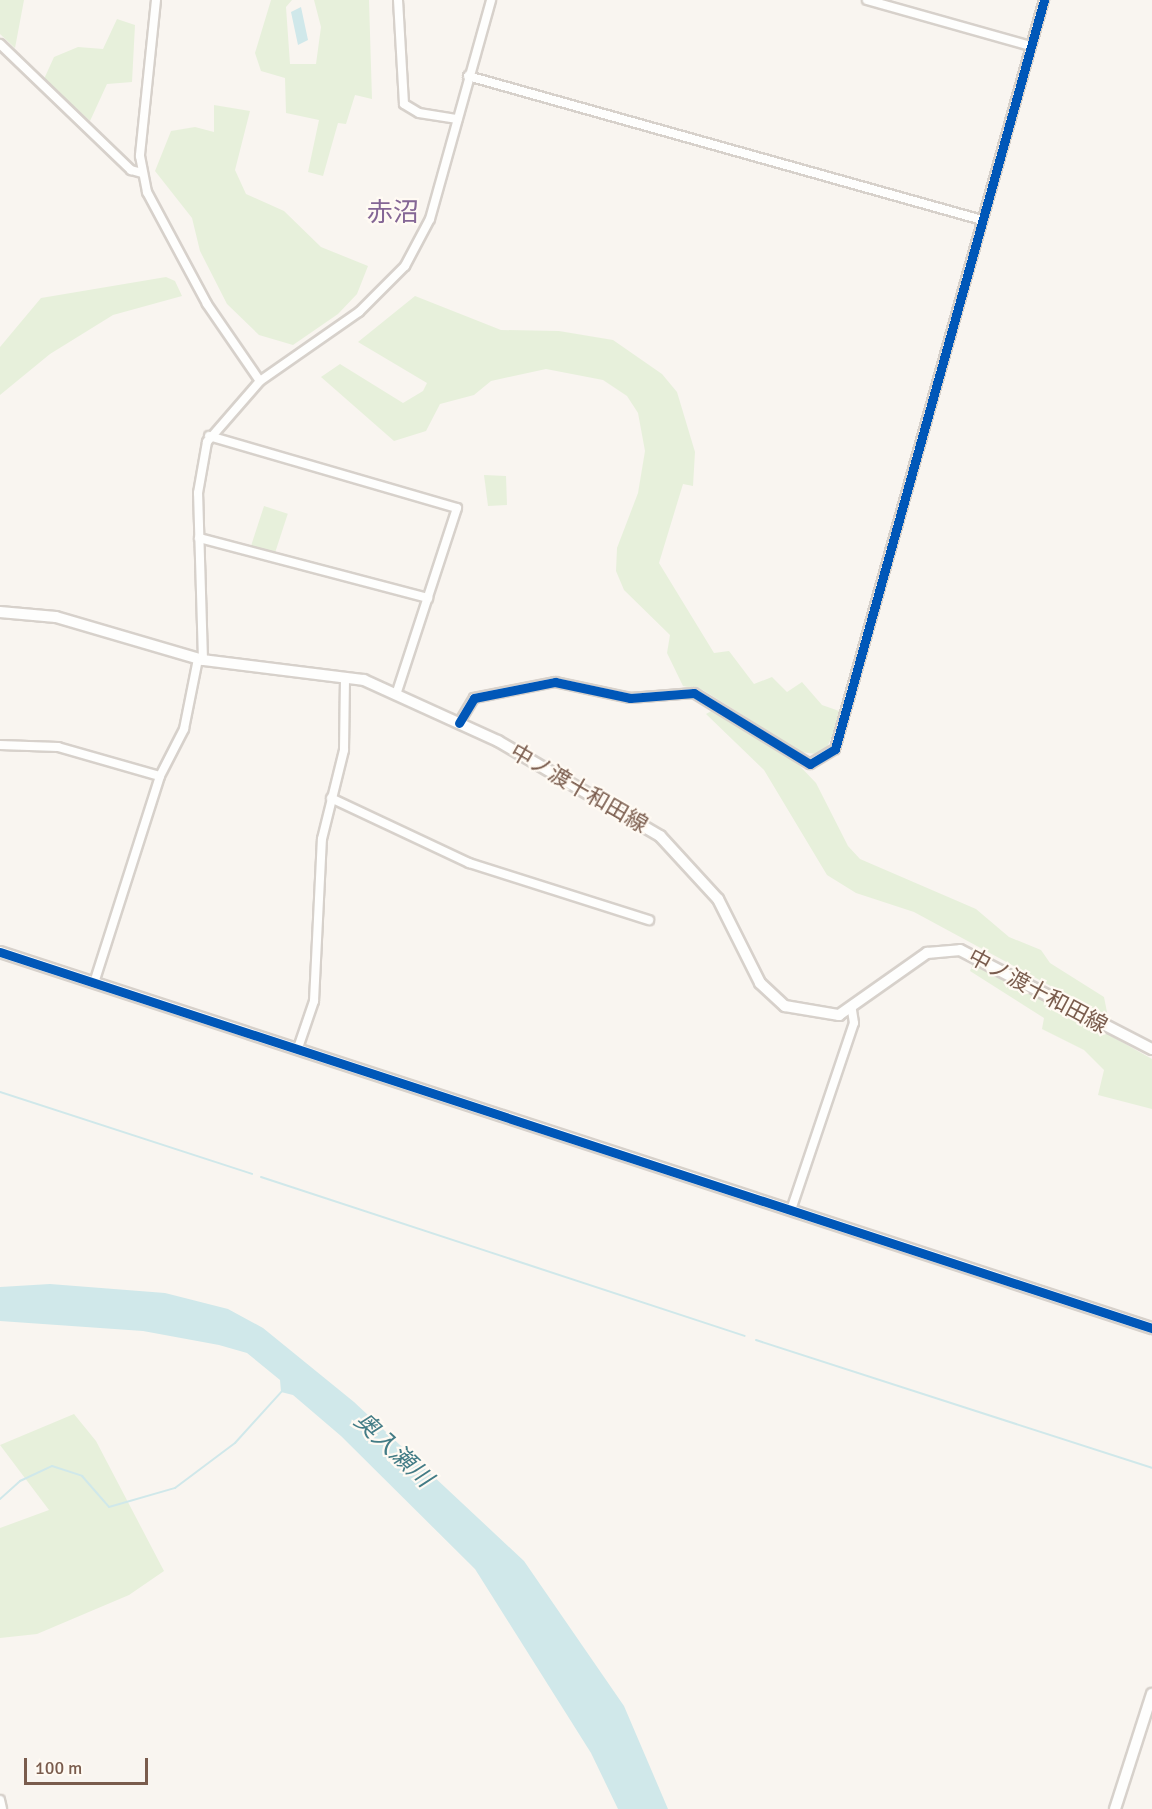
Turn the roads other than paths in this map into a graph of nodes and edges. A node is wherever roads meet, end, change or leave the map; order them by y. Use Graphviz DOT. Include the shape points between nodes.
graph roads {
  1 [pos="156,0"];
  2 [pos="398,0"];
  3 [pos="491,0"];
  4 [pos="867,0"];
  5 [pos="1044,0"];
  6 [pos="0,44"];
  7 [pos="1031,46"];
  8 [pos="468,76"];
  9 [pos="458,119"];
  10 [pos="142,173"];
  11 [pos="982,220"];
  12 [pos="260,381"];
  13 [pos="209,436"];
  14 [pos="199,538"];
  15 [pos="428,598"];
  16 [pos="0,611"];
  17 [pos="201,660"];
  18 [pos="345,677"];
  19 [pos="397,692"];
  20 [pos="459,723"];
  21 [pos="0,745"];
  22 [pos="160,776"];
  23 [pos="331,798"];
  24 [pos="649,920"];
  25 [pos="0,952"];
  26 [pos="94,983"];
  27 [pos="852,1010"];
  28 [pos="298,1048"];
  29 [pos="1152,1049"];
  30 [pos="790,1210"];
  31 [pos="1152,1328"];
  32 [pos="1152,1694"];
  33 [pos="0,1800"];
  34 [pos="2,1809"];
  35 [pos="1115,1809"];
  1 -- 10 [label="street"];
  2 -- 9 [label="street" via="404,104 419,113"];
  3 -- 8 [label="street"];
  4 -- 7 [label="street"];
  5 -- 7 [label="street"];
  6 -- 10 [label="street" via="131,170"];
  7 -- 11 [label="street"];
  8 -- 9 [label="street"];
  8 -- 11 [label="street"];
  9 -- 12 [label="street" via="430,219 405,266 358,312"];
  10 -- 12 [label="street" via="153,206 188,272"];
  11 -- 20 [label="street" via="839,734 827,758 810,764 799,759 708,697 694,693 630,698 538,683 505,696 474,698"];
  12 -- 13 [label="street"];
  13 -- 14 [label="street" via="199,474"];
  13 -- 15 [label="street" via="457,508"];
  14 -- 15 [label="street"];
  14 -- 17 [label="street"];
  15 -- 19 [label="street"];
  16 -- 17 [label="street, 中ノ渡十和田線" via="56,616"];
  17 -- 18 [label="street, 中ノ渡十和田線"];
  17 -- 22 [label="street" via="184,729"];
  18 -- 19 [label="street, 中ノ渡十和田線"];
  18 -- 23 [label="street" via="344,750"];
  19 -- 20 [label="street, 中ノ渡十和田線"];
  20 -- 27 [label="street, 中ノ渡十和田線" via="660,836 718,899 760,983 775,1001 832,1016"];
  21 -- 22 [label="street" via="58,747"];
  22 -- 26 [label="street"];
  23 -- 24 [label="street" via="469,863"];
  23 -- 28 [label="street" via="322,839 314,1001"];
  25 -- 26 [label="street"];
  26 -- 28 [label="street"];
  27 -- 29 [label="street, 中ノ渡十和田線" via="927,954 960,950"];
  27 -- 30 [label="street" via="854,1023"];
  28 -- 30 [label="street"];
  30 -- 31 [label="street"];
  32 -- 35 [label="street"];
  33 -- 34 [label="street"];
}
